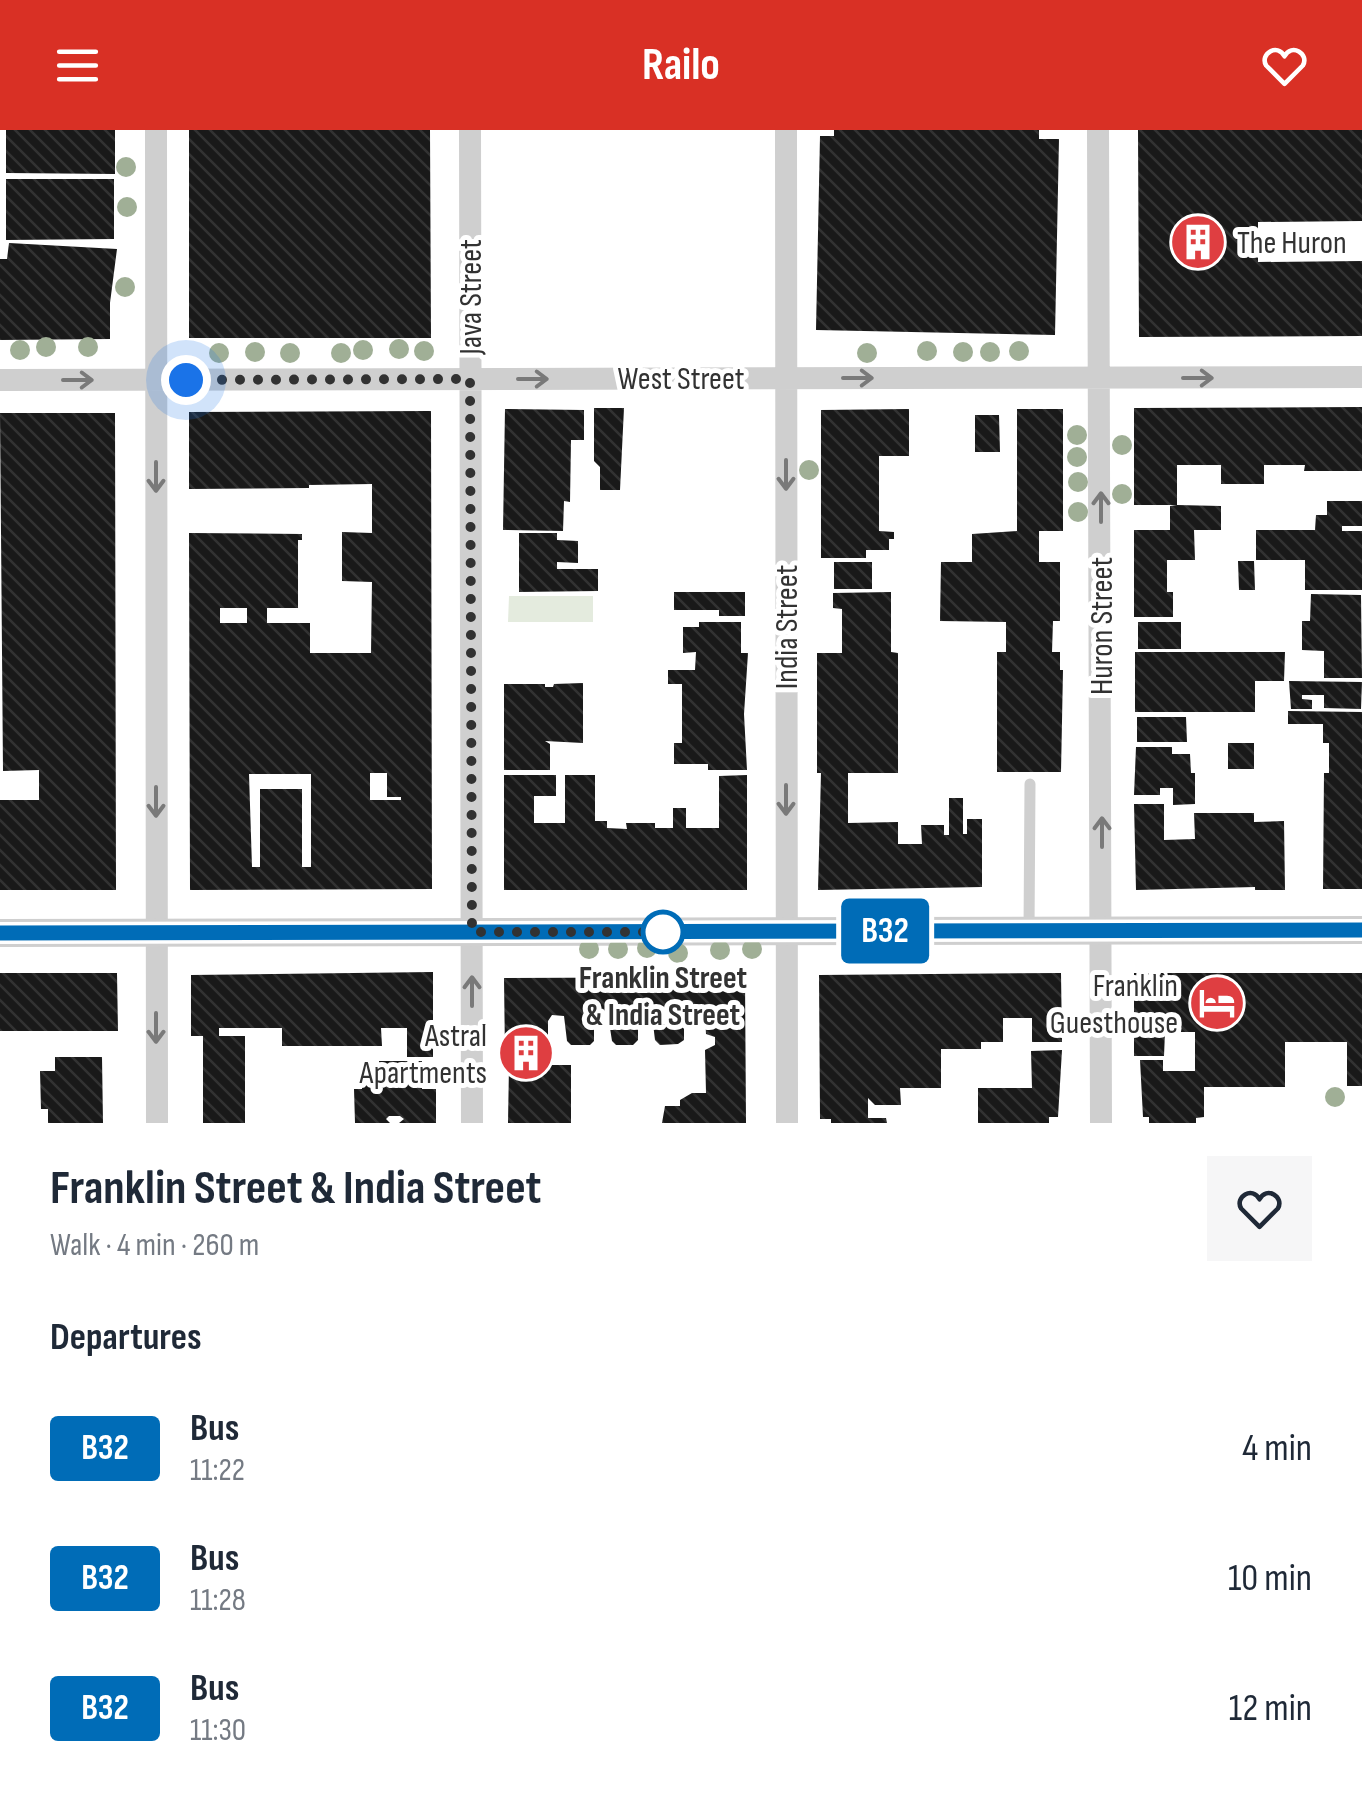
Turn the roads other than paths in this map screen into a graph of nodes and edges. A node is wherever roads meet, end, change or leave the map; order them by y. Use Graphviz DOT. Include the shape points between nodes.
graph roads {
  1 [pos="156,130"];
  2 [pos="470,130"];
  3 [pos="786,130"];
  4 [pos="1098,130"];
  5 [pos="1362,377"];
  6 [pos="786,378"];
  7 [pos="1100,378"];
  8 [pos="470,379"];
  9 [pos="0,380"];
  10 [pos="156,380"];
  11 [pos="1030,784"];
  12 [pos="1030,930"];
  13 [pos="1101,930"];
  14 [pos="1362,930"];
  15 [pos="786,931"];
  16 [pos="156,932"];
  17 [pos="472,932"];
  18 [pos="0,933"];
  19 [pos="157,1123"];
  20 [pos="472,1123"];
  21 [pos="787,1123"];
  22 [pos="1101,1123"];
  1 -- 10 [label="street"];
  2 -- 8 [label="street, Java Street"];
  3 -- 6 [label="street, India Street"];
  4 -- 7 [label="street, Huron Street"];
  7 -- 5 [label="street, West Street, one-way"];
  6 -- 7 [label="street, West Street, one-way"];
  8 -- 6 [label="street, West Street, one-way"];
  6 -- 15 [label="street, India Street, one-way"];
  13 -- 7 [label="street, Huron Street, one-way"];
  8 -- 10 [label="street, West Street"];
  8 -- 17 [label="street, Java Street"];
  9 -- 10 [label="street, West Street, one-way"];
  10 -- 16 [label="street, one-way"];
  11 -- 12 [label="lane"];
  12 -- 13 [label="street"];
  12 -- 15 [label="street"];
  13 -- 14 [label="street"];
  13 -- 22 [label="street, Huron Street"];
  15 -- 17 [label="street"];
  15 -- 21 [label="street, India Street"];
  16 -- 17 [label="street"];
  16 -- 18 [label="street"];
  16 -- 19 [label="street, one-way"];
  20 -- 17 [label="street, Java Street, one-way"];
}
